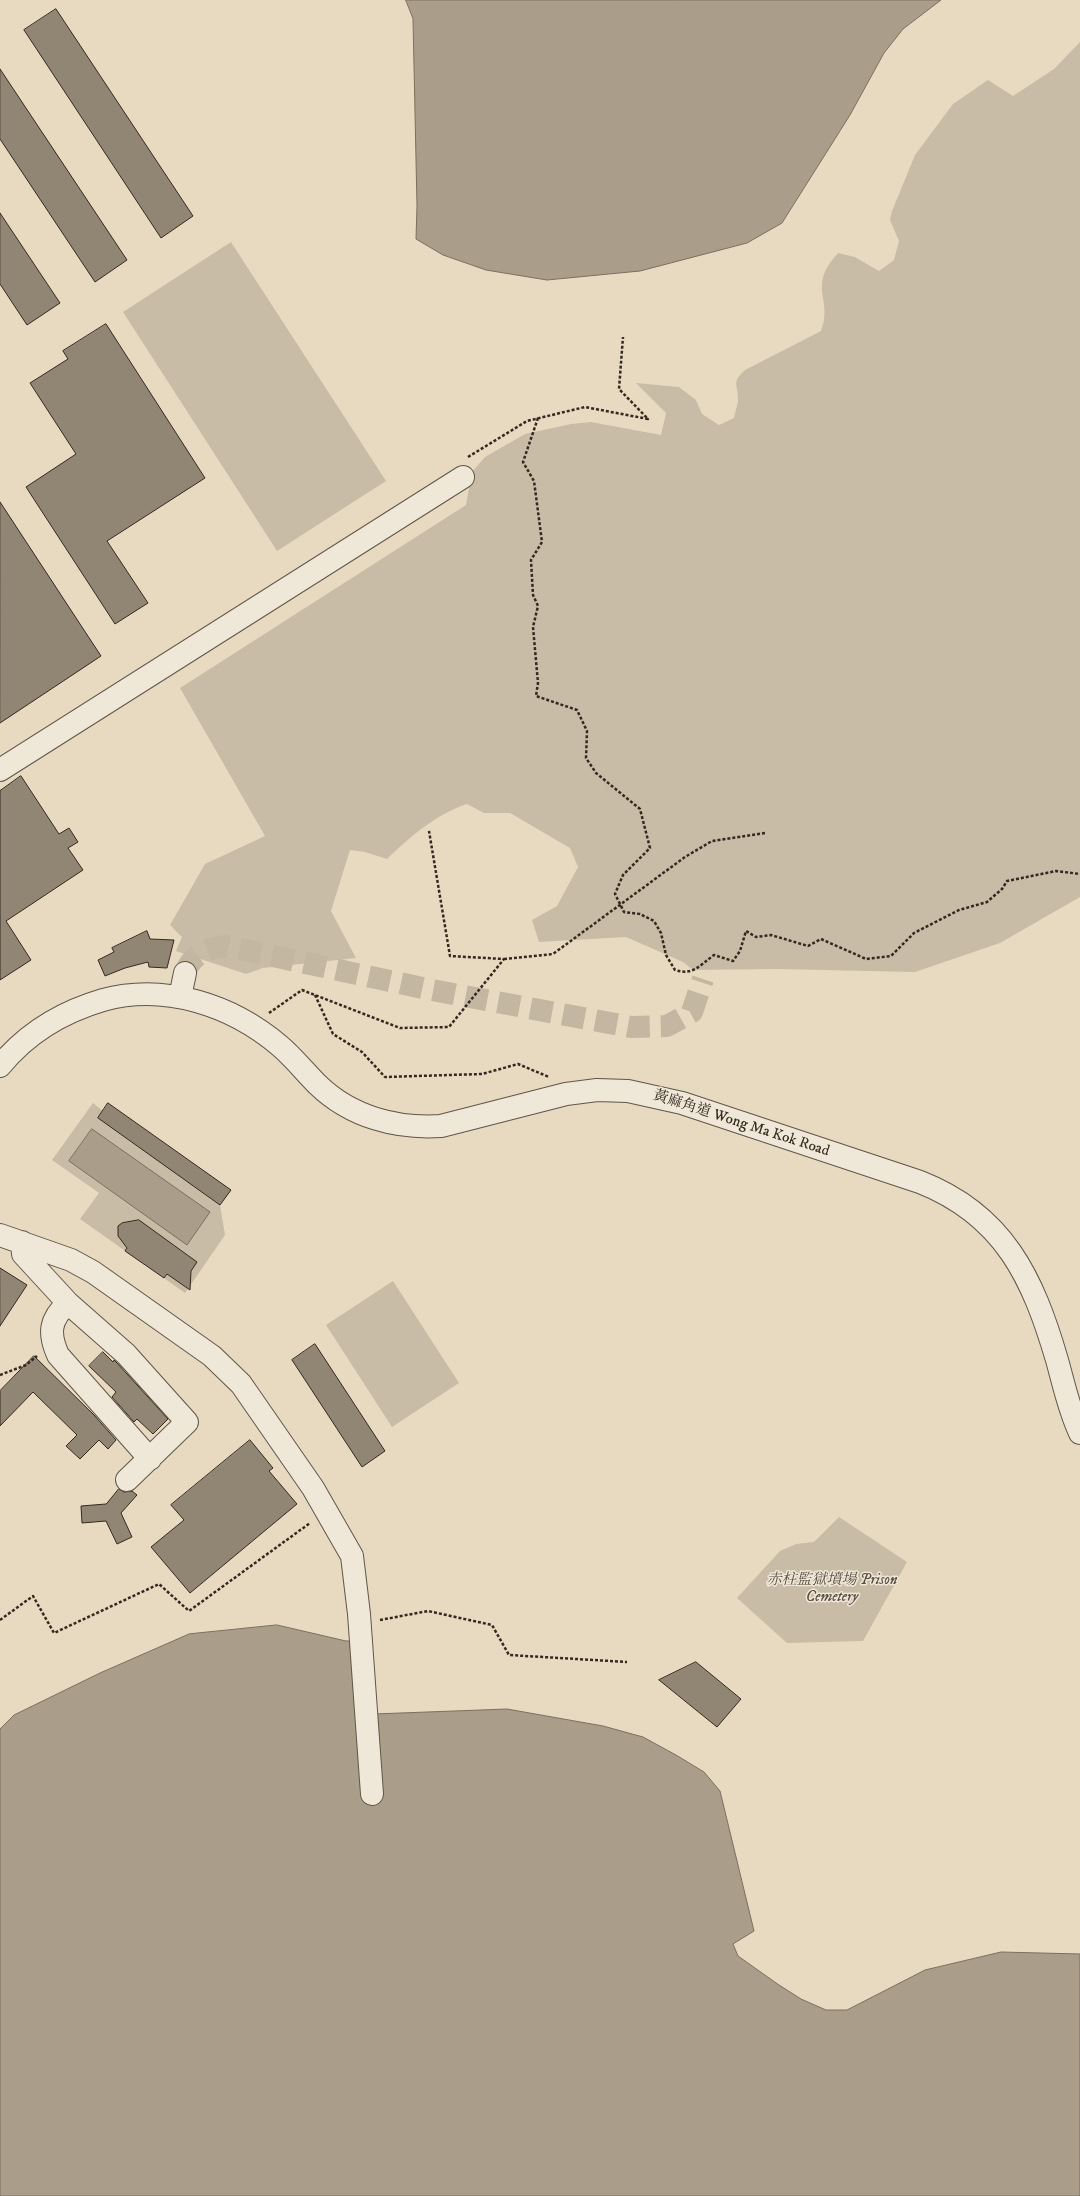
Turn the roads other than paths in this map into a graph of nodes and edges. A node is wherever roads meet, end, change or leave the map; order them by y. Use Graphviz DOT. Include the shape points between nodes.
graph roads {
  1 [pos="463,477"];
  2 [pos="0,770"];
  3 [pos="185,973"];
  4 [pos="180,997"];
  5 [pos="0,1066"];
  6 [pos="0,1235"];
  7 [pos="22,1242"];
  8 [pos="68,1303"];
  9 [pos="1080,1433"];
  10 [pos="150,1459"];
  11 [pos="127,1480"];
  12 [pos="372,1794"];
  1 -- 2 [label="street"];
  3 -- 4 [label="street"];
  4 -- 5 [label="street, 黃麻角道 Wong Ma Kok Road" via="127,996 73,1010 36,1031"];
  4 -- 9 [label="street, 黃麻角道 Wong Ma Kok Road" via="222,1010 252,1026 280,1046 330,1095 356,1111 388,1123 422,1128 441,1126 566,1094 597,1090 628,1091 682,1103 936,1188 962,1203 989,1225 1004,1240 1019,1264 1042,1315"];
  6 -- 7 [label="street"];
  7 -- 8 [label="street" via="23,1254"];
  7 -- 12 [label="street" via="71,1260 102,1277 225,1367 247,1393 313,1488 352,1556"];
  8 -- 10 [label="street" via="57,1313 52,1328 52,1342 63,1361"];
  8 -- 10 [label="street" via="126,1354 187,1422"];
  10 -- 11 [label="street"];
}
